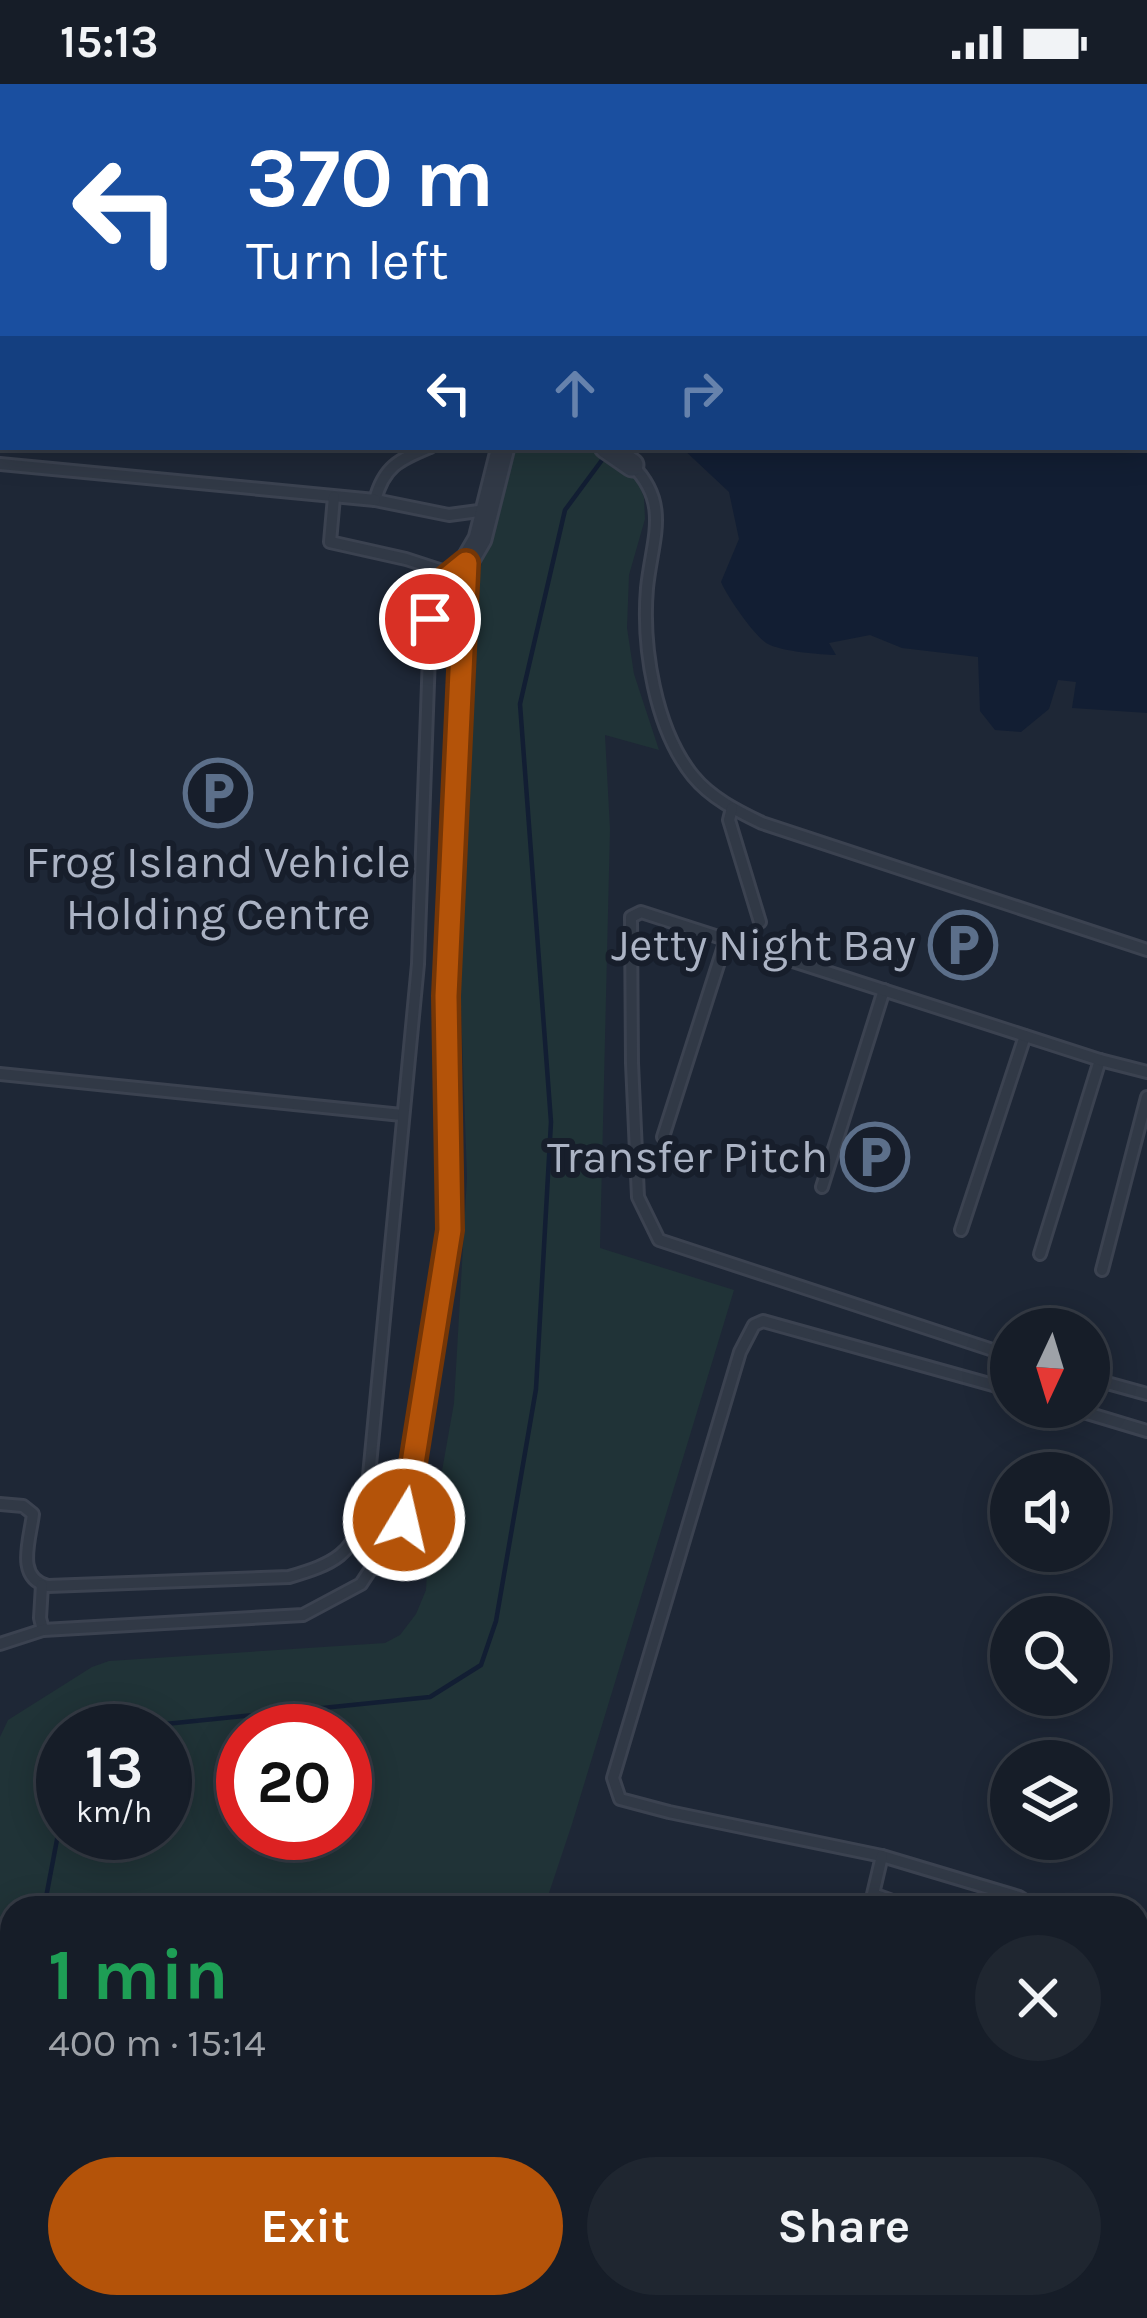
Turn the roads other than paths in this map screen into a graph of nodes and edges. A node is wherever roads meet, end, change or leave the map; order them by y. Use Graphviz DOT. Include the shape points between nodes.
graph roads {
  1 [pos="423,450"];
  2 [pos="502,450"];
  3 [pos="610,450"];
  4 [pos="0,464"];
  5 [pos="632,465"];
  6 [pos="334,497"];
  7 [pos="375,500"];
  8 [pos="486,510"];
  9 [pos="459,569"];
  10 [pos="732,808"];
  11 [pos="760,922"];
  12 [pos="726,940"];
  13 [pos="1147,950"];
  14 [pos="884,990"];
  15 [pos="1024,1036"];
  16 [pos="1100,1060"];
  17 [pos="1147,1072"];
  18 [pos="0,1074"];
  19 [pos="1147,1097"];
  20 [pos="403,1114"];
  21 [pos="663,1137"];
  22 [pos="822,1187"];
  23 [pos="961,1230"];
  24 [pos="1040,1255"];
  25 [pos="1102,1270"];
  26 [pos="990,1349"];
  27 [pos="990,1384"];
  28 [pos="1110,1384"];
  29 [pos="1147,1394"];
  30 [pos="1110,1420"];
  31 [pos="1147,1431"];
  32 [pos="0,1504"];
  33 [pos="42,1585"];
  34 [pos="43,1630"];
  35 [pos="0,1644"];
  36 [pos="882,1856"];
  37 [pos="879,1896"];
  38 [pos="1012,1896"];
  1 -- 7 [label="lane" via="380,480"];
  2 -- 8 [label="street"];
  3 -- 5 [label="street"];
  4 -- 6 [label="lane"];
  5 -- 10 [label="lane" via="648,482 656,517 646,629 652,681 693,776"];
  6 -- 7 [label="lane"];
  6 -- 9 [label="lane" via="330,542"];
  7 -- 8 [label="lane" via="449,515"];
  8 -- 9 [label="street" via="480,539"];
  9 -- 20 [label="lane" via="431,599 418,964"];
  9 -- 34 [label="lane" via="446,996 450,1230 404,1520 362,1584 303,1616"];
  10 -- 11 [label="lane"];
  10 -- 13 [label="lane"];
  12 -- 14 [label="lane"];
  12 -- 21 [label="lane"];
  12 -- 26 [label="lane" via="640,912 632,917 638,1197 658,1240"];
  14 -- 15 [label="lane"];
  14 -- 22 [label="lane"];
  15 -- 16 [label="lane"];
  15 -- 23 [label="lane"];
  16 -- 17 [label="lane"];
  16 -- 24 [label="lane"];
  18 -- 20 [label="lane"];
  19 -- 25 [label="lane"];
  20 -- 33 [label="lane" via="366,1507 352,1544 340,1558 289,1577"];
  27 -- 36 [label="lane" via="763,1321 754,1325 613,1778 620,1799"];
  28 -- 29 [label="lane"];
  30 -- 31 [label="lane"];
  32 -- 33 [label="lane" via="33,1514 28,1575"];
  33 -- 34 [label="lane"];
  34 -- 35 [label="lane"];
  36 -- 37 [label="lane"];
  36 -- 38 [label="lane"];
}
